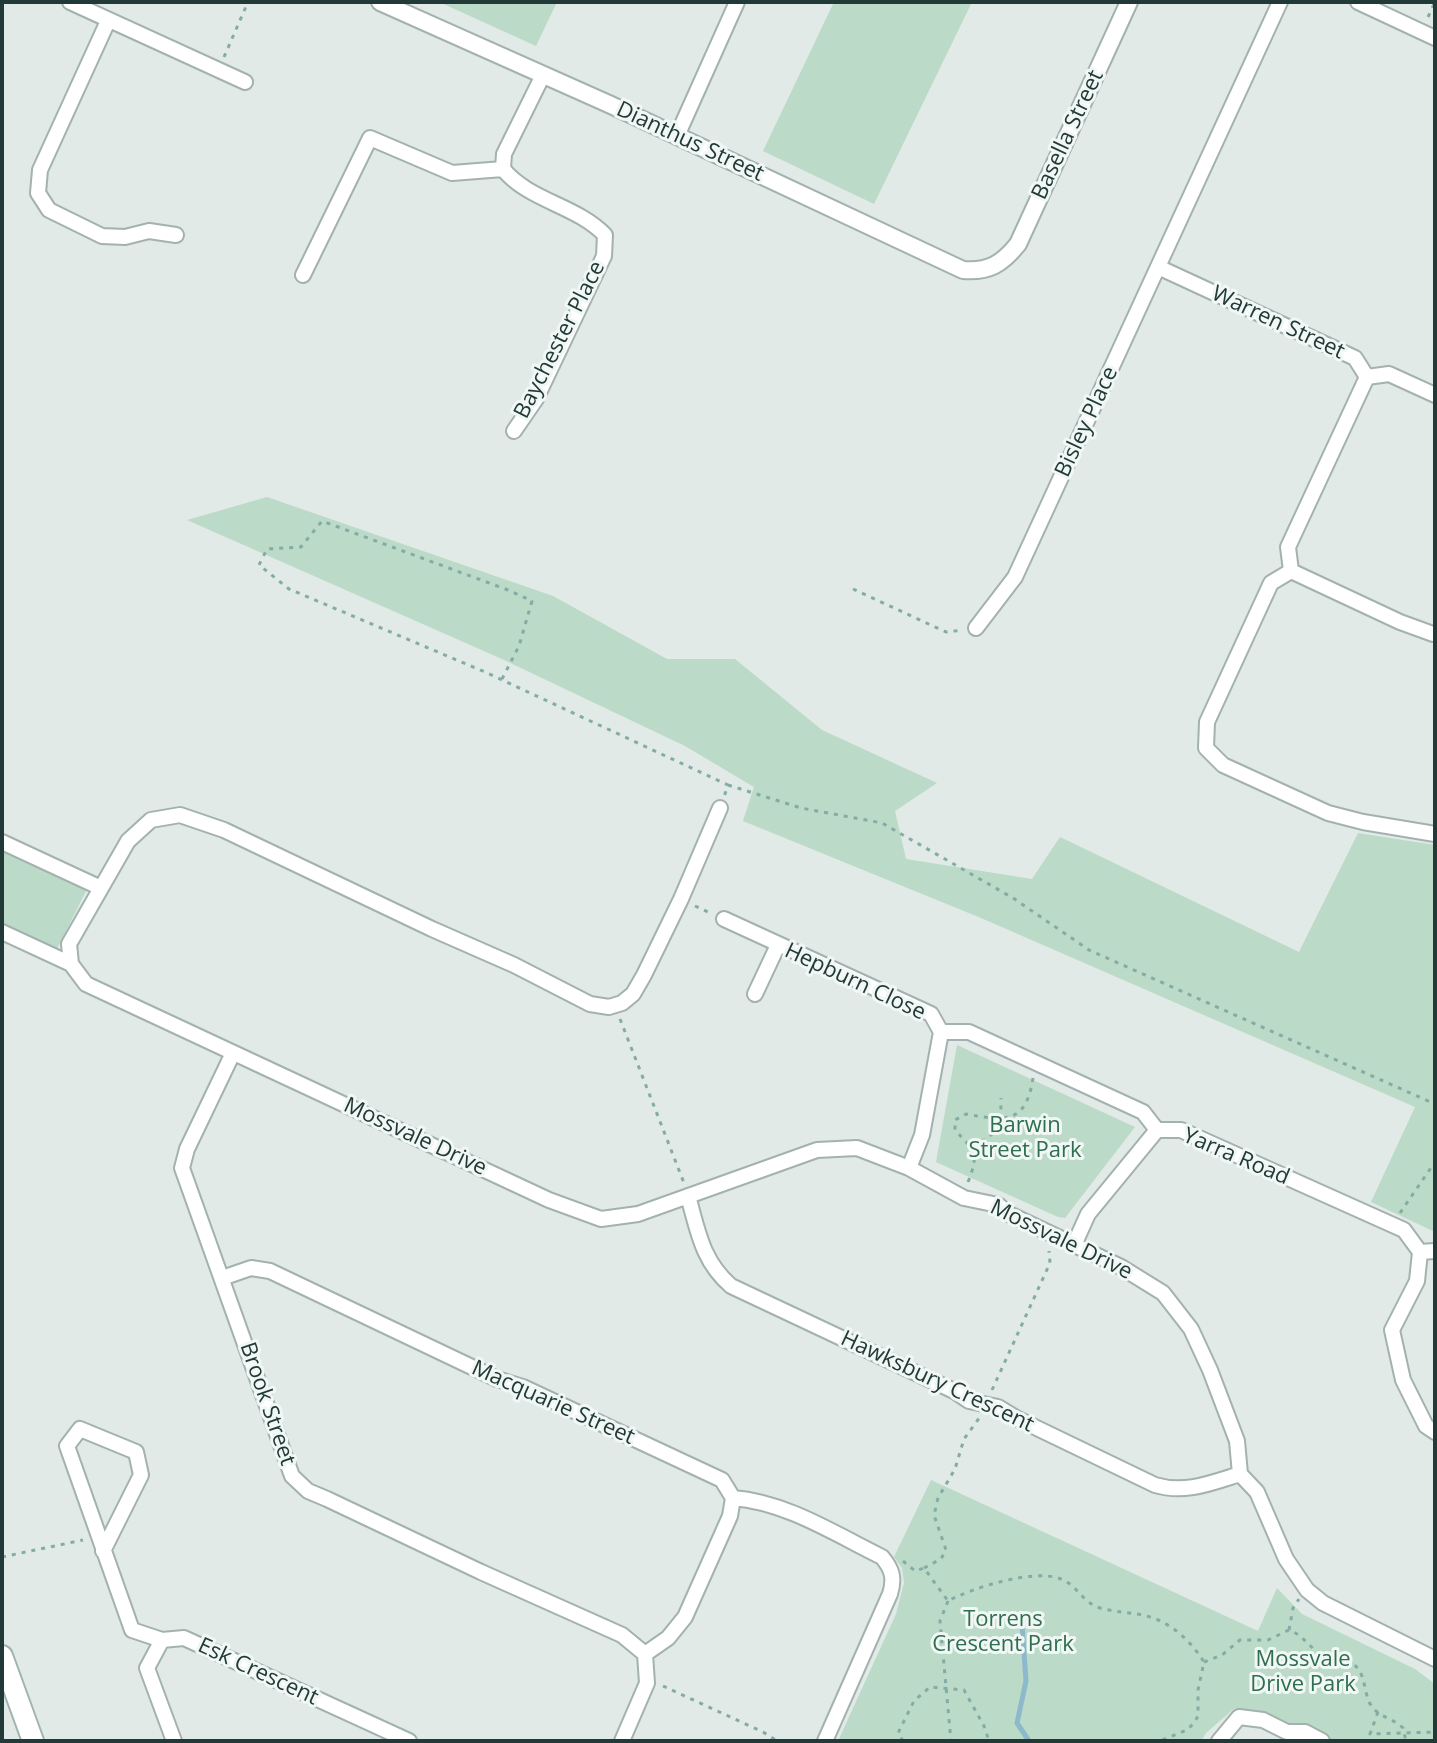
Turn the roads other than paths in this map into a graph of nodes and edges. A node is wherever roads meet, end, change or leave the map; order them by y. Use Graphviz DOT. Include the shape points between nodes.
graph roads {
  1 [pos="70,2"];
  2 [pos="380,2"];
  3 [pos="737,2"];
  4 [pos="1129,2"];
  5 [pos="1280,2"];
  6 [pos="1358,2"];
  7 [pos="108,21"];
  8 [pos="1435,38"];
  9 [pos="543,75"];
  10 [pos="245,82"];
  11 [pos="677,136"];
  12 [pos="503,169"];
  13 [pos="176,235"];
  14 [pos="1000,264"];
  15 [pos="1158,267"];
  16 [pos="303,275"];
  17 [pos="1367,377"];
  18 [pos="1435,395"];
  19 [pos="514,431"];
  20 [pos="1291,571"];
  21 [pos="976,628"];
  22 [pos="1433,634"];
  23 [pos="720,808"];
  24 [pos="1435,834"];
  25 [pos="2,842"];
  26 [pos="101,888"];
  27 [pos="724,919"];
  28 [pos="2,932"];
  29 [pos="778,945"];
  30 [pos="71,964"];
  31 [pos="755,994"];
  32 [pos="941,1032"];
  33 [pos="233,1053"];
  34 [pos="1157,1130"];
  35 [pos="909,1168"];
  36 [pos="688,1196"];
  37 [pos="1074,1245"];
  38 [pos="1427,1251"];
  39 [pos="222,1278"];
  40 [pos="1435,1432"];
  41 [pos="1240,1474"];
  42 [pos="733,1498"];
  43 [pos="101,1544"];
  44 [pos="162,1640"];
  45 [pos="645,1654"];
  46 [pos="2,1656"];
  47 [pos="1435,1659"];
  48 [pos="33,1741"];
  49 [pos="174,1741"];
  50 [pos="409,1741"];
  51 [pos="622,1741"];
  52 [pos="825,1741"];
  53 [pos="1219,1741"];
  54 [pos="1322,1741"];
  1 -- 7 [label="street"];
  2 -- 9 [label="street, Dianthus Street"];
  3 -- 11 [label="street"];
  4 -- 14 [label="street, Basella Street" via="1018,244"];
  5 -- 15 [label="street, Bisley Place"];
  6 -- 8 [label="street"];
  7 -- 10 [label="street"];
  7 -- 13 [label="street" via="40,170 38,193 49,210 102,236 149,231"];
  9 -- 11 [label="street, Dianthus Street"];
  9 -- 12 [label="street" via="504,154"];
  11 -- 14 [label="street, Dianthus Street" via="963,270 982,271"];
  12 -- 16 [label="street" via="452,173 370,138"];
  12 -- 19 [label="street, Baychester Place" via="513,182 592,222 605,235 604,256 536,399"];
  15 -- 17 [label="street, Warren Street" via="1355,358"];
  15 -- 21 [label="street, Bisley Place" via="1015,577"];
  17 -- 18 [label="street, Warren Street" via="1389,374"];
  17 -- 20 [label="street" via="1288,547"];
  20 -- 22 [label="street"];
  20 -- 24 [label="street" via="1271,583 1207,722 1206,748 1223,765 1328,813"];
  23 -- 26 [label="street" via="633,994 609,1007 590,1004 224,830 180,815 151,820 128,841"];
  25 -- 26 [label="street"];
  26 -- 30 [label="street" via="69,944"];
  27 -- 29 [label="street, Hepburn Close"];
  28 -- 30 [label="street, Mossvale Drive"];
  29 -- 31 [label="street"];
  29 -- 32 [label="street, Hepburn Close" via="931,1014"];
  30 -- 33 [label="street, Mossvale Drive" via="86,984"];
  32 -- 34 [label="street" via="969,1032 1143,1112"];
  32 -- 35 [label="street, Hepburn Close" via="922,1135"];
  33 -- 36 [label="street, Mossvale Drive" via="549,1200 601,1219 638,1214"];
  33 -- 39 [label="street, Brook Street" via="182,1168"];
  34 -- 37 [label="street, Yarra Road" via="1088,1214"];
  34 -- 38 [label="street, Yarra Road" via="1181,1130 1404,1230"];
  35 -- 36 [label="street, Mossvale Drive" via="857,1148 817,1150"];
  35 -- 37 [label="street, Mossvale Drive" via="964,1198 998,1205"];
  36 -- 41 [label="street, Hawksbury Crescent" via="706,1259 731,1286 1155,1485 1189,1489"];
  37 -- 41 [label="street, Mossvale Drive" via="1163,1293 1191,1329 1237,1441"];
  38 -- 40 [label="street" via="1392,1330 1403,1380 1426,1426"];
  39 -- 42 [label="street, Macquarie Street" via="251,1268 270,1271 722,1480"];
  39 -- 45 [label="street, Brook Street" via="292,1476 308,1491 622,1635"];
  41 -- 47 [label="street, Mossvale Drive" via="1257,1492 1286,1559 1307,1590"];
  42 -- 45 [label="street" via="685,1617"];
  42 -- 52 [label="street" via="783,1510 889,1565 894,1580 890,1594"];
  43 -- 43 [label="street" via="67,1446 80,1429 136,1452 141,1475"];
  43 -- 44 [label="street" via="132,1630"];
  44 -- 49 [label="street" via="147,1668"];
  44 -- 50 [label="street, Esk Crescent" via="184,1638"];
  45 -- 51 [label="street" via="647,1683"];
  46 -- 48 [label="main road"];
  53 -- 54 [label="street" via="1239,1717"];
}
